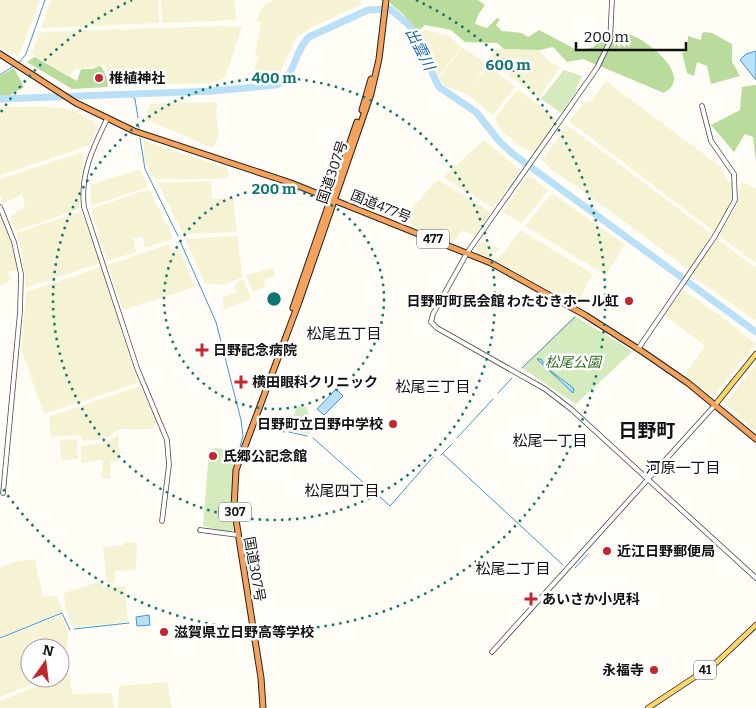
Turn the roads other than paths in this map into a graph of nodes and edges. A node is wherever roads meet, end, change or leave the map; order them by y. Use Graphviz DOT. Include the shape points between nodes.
graph roads {
  1 [pos="612,0"];
  2 [pos="386,2"];
  3 [pos="0,54"];
  4 [pos="702,106"];
  5 [pos="107,119"];
  6 [pos="333,199"];
  7 [pos="0,207"];
  8 [pos="467,253"];
  9 [pos="638,348"];
  10 [pos="756,354"];
  11 [pos="715,405"];
  12 [pos="756,439"];
  13 [pos="648,479"];
  14 [pos="4,493"];
  15 [pos="162,521"];
  16 [pos="200,530"];
  17 [pos="238,535"];
  18 [pos="756,578"];
  19 [pos="756,625"];
  20 [pos="492,652"];
  21 [pos="263,708"];
  22 [pos="648,708"];
  1 -- 8 [label="street" via="610,41 604,54 582,91"];
  2 -- 6 [label="highway, 国道307号 / 307" via="380,53"];
  3 -- 5 [label="highway, 国道477号 / 477"];
  4 -- 9 [label="street" via="711,141 734,174 736,197 729,214"];
  5 -- 6 [label="highway, 国道477号 / 477"];
  5 -- 15 [label="street" via="86,166 84,207 137,368 167,440 169,465"];
  6 -- 8 [label="highway, 国道477号 / 477"];
  6 -- 17 [label="highway, 国道307号 / 307" via="236,470 233,492"];
  7 -- 14 [label="street" via="19,262 21,291"];
  8 -- 9 [label="highway, 国道477号 / 477" via="581,312"];
  8 -- 13 [label="street" via="431,316 432,324 545,389"];
  9 -- 11 [label="highway, 国道477号 / 477"];
  10 -- 11 [label="main road"];
  11 -- 12 [label="highway, 国道477号 / 477"];
  11 -- 13 [label="street"];
  13 -- 18 [label="street"];
  13 -- 20 [label="street"];
  16 -- 17 [label="street"];
  17 -- 21 [label="highway, 国道307号 / 307"];
  19 -- 22 [label="main road, 41" via="716,663"];
}
